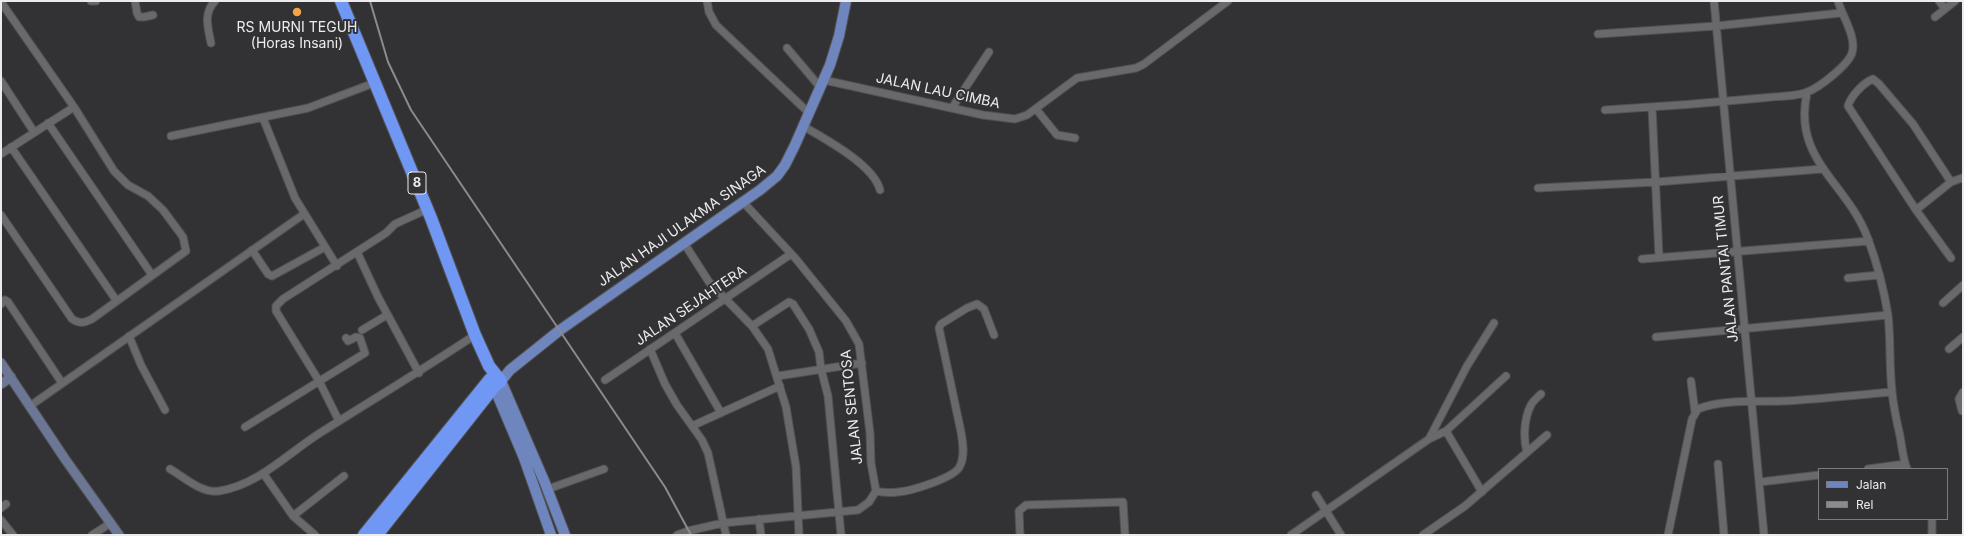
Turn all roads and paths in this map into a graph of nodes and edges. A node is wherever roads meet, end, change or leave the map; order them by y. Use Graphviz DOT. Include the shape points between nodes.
graph roads {
  1 [pos="91,1"];
  2 [pos="96,1"];
  3 [pos="135,1"];
  4 [pos="215,1"];
  5 [pos="341,1"];
  6 [pos="707,1"];
  7 [pos="846,1"];
  8 [pos="1228,1"];
  9 [pos="1714,1"];
  10 [pos="1838,1"];
  11 [pos="1939,1"];
  12 [pos="1955,1"];
  13 [pos="1,2"];
  14 [pos="1945,9"];
  15 [pos="1841,13"];
  16 [pos="153,15"];
  17 [pos="1935,17"];
  18 [pos="1716,26"];
  19 [pos="1598,34"];
  20 [pos="211,43"];
  21 [pos="787,48"];
  22 [pos="989,52"];
  23 [pos="1,81"];
  24 [pos="374,83"];
  25 [pos="822,84"];
  26 [pos="1807,93"];
  27 [pos="1722,102"];
  28 [pos="74,107"];
  29 [pos="1652,107"];
  30 [pos="952,108"];
  31 [pos="1036,109"];
  32 [pos="1605,110"];
  33 [pos="809,113"];
  34 [pos="263,118"];
  35 [pos="48,123"];
  36 [pos="803,126"];
  37 [pos="34,132"];
  38 [pos="170,136"];
  39 [pos="1075,138"];
  40 [pos="11,147"];
  41 [pos="1,154"];
  42 [pos="1822,169"];
  43 [pos="1729,175"];
  44 [pos="1963,178"];
  45 [pos="1656,182"];
  46 [pos="1951,182"];
  47 [pos="1538,188"];
  48 [pos="880,190"];
  49 [pos="743,202"];
  50 [pos="428,209"];
  51 [pos="1916,210"];
  52 [pos="304,214"];
  53 [pos="1,215"];
  54 [pos="1869,241"];
  55 [pos="684,243"];
  56 [pos="325,247"];
  57 [pos="252,250"];
  58 [pos="1738,251"];
  59 [pos="357,252"];
  60 [pos="791,254"];
  61 [pos="1659,257"];
  62 [pos="1950,258"];
  63 [pos="1642,259"];
  64 [pos="337,266"];
  65 [pos="152,275"];
  66 [pos="1879,275"];
  67 [pos="1848,278"];
  68 [pos="1963,285"];
  69 [pos="725,298"];
  70 [pos="116,300"];
  71 [pos="1943,303"];
  72 [pos="1,304"];
  73 [pos="387,315"];
  74 [pos="1888,315"];
  75 [pos="1494,323"];
  76 [pos="752,326"];
  77 [pos="1745,328"];
  78 [pos="362,330"];
  79 [pos="675,333"];
  80 [pos="475,335"];
  81 [pos="994,335"];
  82 [pos="129,336"];
  83 [pos="1656,337"];
  84 [pos="1963,337"];
  85 [pos="346,338"];
  86 [pos="1949,349"];
  87 [pos="650,350"];
  88 [pos="1,362"];
  89 [pos="862,363"];
  90 [pos="821,369"];
  91 [pos="419,373"];
  92 [pos="778,376"];
  93 [pos="1506,376"];
  94 [pos="11,377"];
  95 [pos="605,380"];
  96 [pos="319,381"];
  97 [pos="496,381"];
  98 [pos="1691,381"];
  99 [pos="62,383"];
  100 [pos="1,384"];
  101 [pos="780,386"];
  102 [pos="1892,392"];
  103 [pos="1963,392"];
  104 [pos="1541,394"];
  105 [pos="1751,400"];
  106 [pos="30,406"];
  107 [pos="165,410"];
  108 [pos="1962,411"];
  109 [pos="1695,412"];
  110 [pos="722,413"];
  111 [pos="339,421"];
  112 [pos="692,426"];
  113 [pos="245,427"];
  114 [pos="1446,431"];
  115 [pos="1547,435"];
  116 [pos="1429,439"];
  117 [pos="1527,452"];
  118 [pos="1718,464"];
  119 [pos="1906,467"];
  120 [pos="1887,468"];
  121 [pos="170,469"];
  122 [pos="604,469"];
  123 [pos="263,473"];
  124 [pos="1818,475"];
  125 [pos="344,476"];
  126 [pos="1760,482"];
  127 [pos="548,489"];
  128 [pos="876,491"];
  129 [pos="1482,492"];
  130 [pos="1316,495"];
  131 [pos="839,512"];
  132 [pos="1326,512"];
  133 [pos="293,516"];
  134 [pos="798,517"];
  135 [pos="759,519"];
  136 [pos="1,520"];
  137 [pos="1932,520"];
  138 [pos="111,523"];
  139 [pos="723,523"];
  140 [pos="549,534"];
  141 [pos="13,535"];
  142 [pos="92,535"];
  143 [pos="119,535"];
  144 [pos="315,535"];
  145 [pos="364,535"];
  146 [pos="377,535"];
  147 [pos="565,535"];
  148 [pos="677,535"];
  149 [pos="726,535"];
  150 [pos="761,535"];
  151 [pos="799,535"];
  152 [pos="841,535"];
  153 [pos="1020,535"];
  154 [pos="1125,535"];
  155 [pos="1291,535"];
  156 [pos="1341,535"];
  157 [pos="1423,535"];
  158 [pos="1668,535"];
  159 [pos="1724,535"];
  160 [pos="1764,535"];
  161 [pos="1932,535"];
  1 -- 2 [label="street"];
  3 -- 16 [label="street" via="139,17"];
  4 -- 20 [label="street" via="209,7 207,15"];
  5 -- 24 [label="highway, 8"];
  6 -- 33 [label="street" via="716,25"];
  7 -- 25 [label="main road, JALAN HAJI ULAKMA SINAGA" via="839,36"];
  8 -- 31 [label="street, JALAN LAU CIMBA" via="1144,64 1136,68 1077,78"];
  9 -- 18 [label="street, JALAN PANTAI TIMUR"];
  10 -- 15 [label="street"];
  11 -- 14 [label="street"];
  12 -- 14 [label="street"];
  13 -- 28 [label="street"];
  14 -- 17 [label="street"];
  15 -- 18 [label="street"];
  15 -- 26 [label="street" via="1851,36 1851,55 1844,65"];
  18 -- 19 [label="street"];
  18 -- 27 [label="street, JALAN PANTAI TIMUR"];
  21 -- 25 [label="street"];
  22 -- 30 [label="street"];
  23 -- 37 [label="street"];
  24 -- 34 [label="street" via="308,108"];
  24 -- 50 [label="highway, 8"];
  25 -- 30 [label="street, JALAN LAU CIMBA"];
  25 -- 33 [label="main road, JALAN HAJI ULAKMA SINAGA"];
  26 -- 27 [label="street"];
  26 -- 42 [label="street" via="1803,108 1805,125 1811,148"];
  27 -- 29 [label="street"];
  27 -- 43 [label="street, JALAN PANTAI TIMUR"];
  28 -- 35 [label="street"];
  28 -- 65 [label="street" via="114,171 128,185 157,203 183,237 185,254"];
  29 -- 32 [label="street"];
  29 -- 45 [label="street"];
  30 -- 31 [label="street, JALAN LAU CIMBA" via="1015,119"];
  31 -- 39 [label="street" via="1057,135"];
  33 -- 36 [label="main road, JALAN HAJI ULAKMA SINAGA"];
  34 -- 38 [label="street"];
  34 -- 52 [label="street" via="280,165"];
  35 -- 37 [label="street"];
  35 -- 65 [label="street"];
  36 -- 48 [label="street" via="846,152 876,178"];
  36 -- 49 [label="main road, JALAN HAJI ULAKMA SINAGA" via="785,165 777,176"];
  37 -- 40 [label="street"];
  40 -- 41 [label="street"];
  40 -- 70 [label="street"];
  42 -- 43 [label="street"];
  42 -- 54 [label="street" via="1844,195"];
  43 -- 45 [label="street"];
  43 -- 58 [label="street, JALAN PANTAI TIMUR"];
  44 -- 46 [label="street"];
  45 -- 47 [label="street"];
  45 -- 61 [label="street"];
  46 -- 51 [label="street"];
  46 -- 51 [label="street" via="1913,124 1882,87 1873,80 1865,83 1848,106"];
  49 -- 55 [label="main road, JALAN HAJI ULAKMA SINAGA"];
  49 -- 60 [label="street, JALAN SENTOSA"];
  50 -- 59 [label="street" via="395,224"];
  50 -- 80 [label="highway, 8"];
  51 -- 62 [label="street"];
  52 -- 56 [label="street"];
  52 -- 57 [label="street"];
  53 -- 70 [label="street" via="72,319 78,323 85,322"];
  54 -- 58 [label="street"];
  54 -- 66 [label="street"];
  55 -- 69 [label="street" via="709,282"];
  55 -- 97 [label="main road, JALAN HAJI ULAKMA SINAGA" via="560,330"];
  56 -- 57 [label="street" via="272,276"];
  56 -- 64 [label="street"];
  57 -- 82 [label="street"];
  58 -- 61 [label="street"];
  58 -- 77 [label="street, JALAN PANTAI TIMUR"];
  59 -- 64 [label="street"];
  59 -- 73 [label="street"];
  60 -- 69 [label="street, JALAN SEJAHTERA"];
  60 -- 89 [label="street, JALAN SENTOSA" via="846,321 859,344"];
  61 -- 63 [label="street"];
  64 -- 96 [label="street" via="283,299 276,306 276,311"];
  65 -- 70 [label="street"];
  66 -- 67 [label="street"];
  66 -- 74 [label="street"];
  68 -- 71 [label="street"];
  69 -- 76 [label="street"];
  69 -- 79 [label="street, JALAN SEJAHTERA"];
  72 -- 99 [label="street" via="5,300 8,302"];
  73 -- 78 [label="street"];
  73 -- 91 [label="street"];
  74 -- 77 [label="street"];
  74 -- 102 [label="street"];
  75 -- 116 [label="street" via="1467,366"];
  76 -- 90 [label="street" via="789,302 809,329 819,352"];
  76 -- 92 [label="street" via="768,349"];
  77 -- 83 [label="street"];
  77 -- 105 [label="street, JALAN PANTAI TIMUR"];
  79 -- 87 [label="street, JALAN SEJAHTERA"];
  79 -- 110 [label="street"];
  80 -- 91 [label="street"];
  80 -- 97 [label="highway, 8"];
  81 -- 128 [label="street" via="984,309 977,304 941,324 940,331 964,447 960,467 955,473 917,488 899,492"];
  82 -- 99 [label="street"];
  82 -- 107 [label="street"];
  84 -- 86 [label="street"];
  85 -- 96 [label="street" via="348,341 360,338 365,353"];
  87 -- 95 [label="street, JALAN SEJAHTERA"];
  87 -- 112 [label="street" via="665,384"];
  88 -- 94 [label="street"];
  89 -- 90 [label="street"];
  89 -- 128 [label="street, JALAN SENTOSA" via="871,464"];
  90 -- 92 [label="street"];
  90 -- 131 [label="street" via="828,396"];
  91 -- 111 [label="street"];
  92 -- 101 [label="street"];
  93 -- 114 [label="street"];
  94 -- 100 [label="street"];
  94 -- 106 [label="street"];
  96 -- 111 [label="street"];
  96 -- 113 [label="street"];
  97 -- 127 [label="main road"];
  97 -- 140 [label="main road"];
  97 -- 145 [label="highway"];
  97 -- 146 [label="highway"];
  98 -- 109 [label="street"];
  99 -- 106 [label="street"];
  101 -- 110 [label="street"];
  101 -- 134 [label="street" via="796,467"];
  102 -- 105 [label="street" via="1825,399 1771,402"];
  102 -- 119 [label="street"];
  103 -- 108 [label="street" via="1959,399"];
  104 -- 117 [label="street" via="1531,404 1528,413 1525,443"];
  105 -- 109 [label="street" via="1702,407"];
  105 -- 126 [label="street, JALAN PANTAI TIMUR"];
  106 -- 138 [label="street" via="64,459"];
  109 -- 158 [label="street"];
  110 -- 112 [label="street"];
  111 -- 123 [label="street"];
  112 -- 139 [label="street" via="708,453"];
  114 -- 116 [label="street"];
  114 -- 129 [label="street"];
  115 -- 117 [label="street"];
  116 -- 132 [label="street"];
  117 -- 129 [label="street"];
  118 -- 159 [label="street"];
  119 -- 120 [label="street"];
  121 -- 123 [label="street" via="207,491 244,485"];
  122 -- 127 [label="street"];
  123 -- 133 [label="street"];
  124 -- 126 [label="street"];
  125 -- 133 [label="street"];
  126 -- 160 [label="street, JALAN PANTAI TIMUR"];
  127 -- 147 [label="main road"];
  128 -- 131 [label="street" via="864,507"];
  129 -- 157 [label="street"];
  130 -- 132 [label="street"];
  131 -- 134 [label="street"];
  131 -- 152 [label="street"];
  132 -- 155 [label="street"];
  132 -- 156 [label="street"];
  133 -- 144 [label="street"];
  134 -- 135 [label="street"];
  134 -- 151 [label="street"];
  135 -- 139 [label="street"];
  135 -- 150 [label="street"];
  136 -- 141 [label="street"];
  137 -- 161 [label="street"];
  138 -- 142 [label="street"];
  138 -- 143 [label="street"];
  139 -- 148 [label="street"];
  139 -- 149 [label="street"];
  153 -- 154 [label="street" via="1019,511 1026,505 1123,502"];
}
